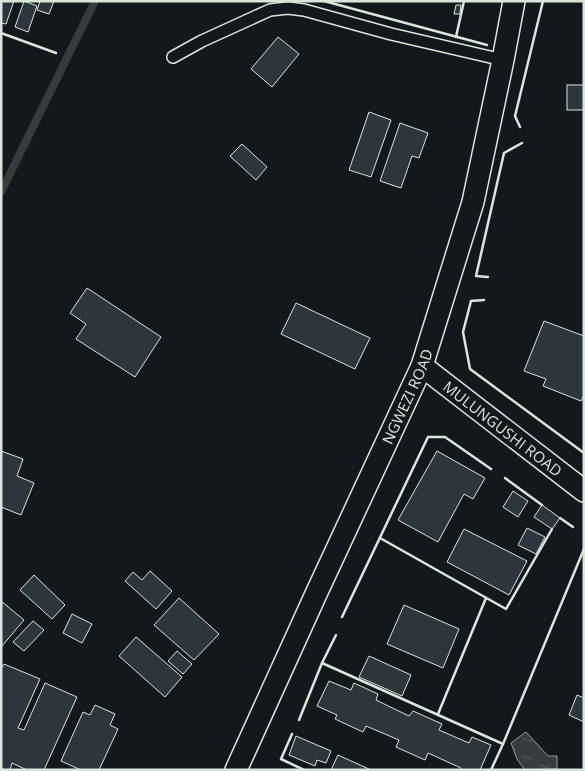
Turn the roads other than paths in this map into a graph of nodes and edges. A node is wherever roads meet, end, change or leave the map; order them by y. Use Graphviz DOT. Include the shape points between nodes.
graph roads {
  1 [pos="514,1"];
  2 [pos="174,56"];
  3 [pos="503,60"];
  4 [pos="422,366"];
  5 [pos="584,492"];
  6 [pos="236,770"];
  1 -- 3 [label="street, NGWEZI ROAD"];
  2 -- 3 [label="lane" via="270,10 288,8"];
  3 -- 4 [label="street, NGWEZI ROAD" via="473,202"];
  4 -- 5 [label="street, MULUNGUSHI ROAD"];
  4 -- 6 [label="street, NGWEZI ROAD"];
}
